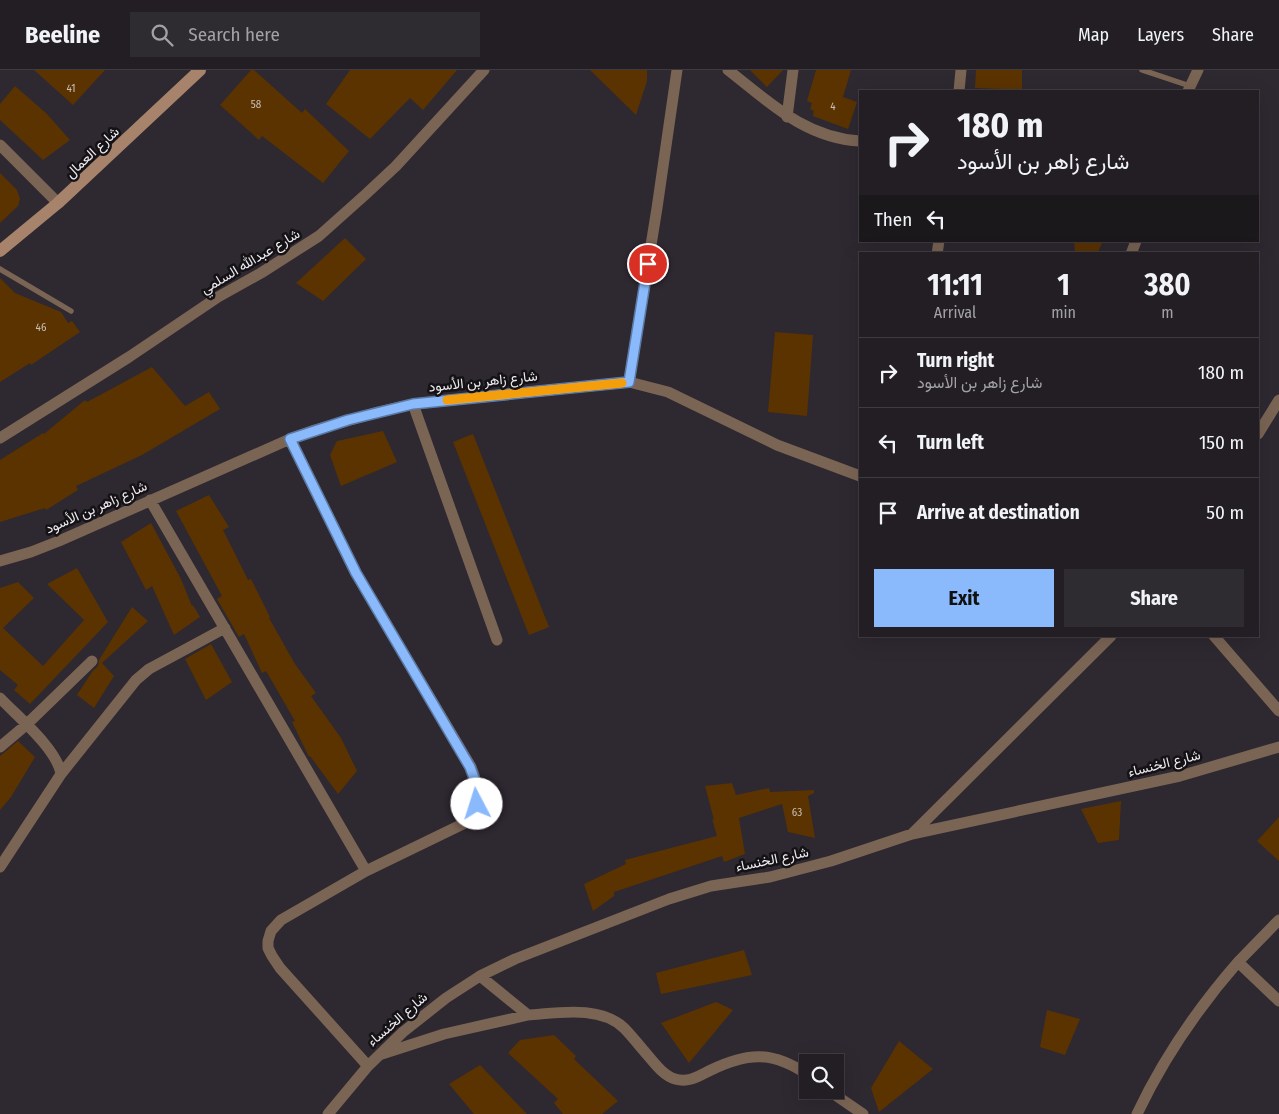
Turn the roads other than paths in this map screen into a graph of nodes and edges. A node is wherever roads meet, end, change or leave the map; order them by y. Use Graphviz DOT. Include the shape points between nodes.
graph roads {
  1 [pos="200,70"];
  2 [pos="484,70"];
  3 [pos="677,70"];
  4 [pos="728,70"];
  5 [pos="793,70"];
  6 [pos="961,70"];
  7 [pos="1142,70"];
  8 [pos="1198,70"];
  9 [pos="1189,89"];
  10 [pos="958,90"];
  11 [pos="787,117"];
  12 [pos="859,141"];
  13 [pos="0,145"];
  14 [pos="58,203"];
  15 [pos="0,250"];
  16 [pos="0,269"];
  17 [pos="71,311"];
  18 [pos="629,382"];
  19 [pos="1279,400"];
  20 [pos="413,404"];
  21 [pos="1259,432"];
  22 [pos="0,438"];
  23 [pos="290,439"];
  24 [pos="859,476"];
  25 [pos="150,500"];
  26 [pos="0,561"];
  27 [pos="225,628"];
  28 [pos="1110,637"];
  29 [pos="1215,637"];
  30 [pos="497,640"];
  31 [pos="92,661"];
  32 [pos="0,698"];
  33 [pos="1279,711"];
  34 [pos="26,725"];
  35 [pos="1279,747"];
  36 [pos="0,748"];
  37 [pos="61,774"];
  38 [pos="912,834"];
  39 [pos="0,867"];
  40 [pos="366,871"];
  41 [pos="1279,920"];
  42 [pos="1238,962"];
  43 [pos="480,976"];
  44 [pos="1279,1001"];
  45 [pos="528,1015"];
  46 [pos="379,1055"];
  47 [pos="368,1066"];
  48 [pos="799,1071"];
  49 [pos="841,1099"];
  50 [pos="328,1114"];
  51 [pos="863,1114"];
  52 [pos="1137,1114"];
  1 -- 14 [label="street, شارع العمال"];
  2 -- 22 [label="street, شارع عبدالله السلمي" via="396,166 319,236"];
  3 -- 18 [label="street"];
  4 -- 11 [label="street"];
  5 -- 11 [label="street"];
  6 -- 10 [label="street"];
  7 -- 9 [label="lane"];
  8 -- 9 [label="street"];
  11 -- 12 [label="street" via="813,131"];
  13 -- 14 [label="street"];
  14 -- 15 [label="street, شارع العمال"];
  16 -- 17 [label="lane"];
  18 -- 20 [label="street, شارع زاهر بن الأسود"];
  18 -- 24 [label="street, شارع زاهر بن الأسود" via="668,392 777,445"];
  19 -- 21 [label="street"];
  20 -- 23 [label="street, شارع زاهر بن الأسود"];
  20 -- 30 [label="street"];
  23 -- 25 [label="street, شارع زاهر بن الأسود"];
  23 -- 40 [label="street" via="356,573 470,767 477,786 477,804 467,822"];
  25 -- 26 [label="street, شارع زاهر بن الأسود" via="59,541"];
  25 -- 27 [label="street"];
  27 -- 37 [label="street" via="148,669"];
  27 -- 40 [label="street"];
  28 -- 38 [label="street"];
  29 -- 33 [label="street"];
  31 -- 34 [label="street"];
  32 -- 34 [label="street"];
  34 -- 36 [label="street"];
  34 -- 37 [label="street" via="58,762"];
  35 -- 38 [label="street, شارع الخنساء" via="1172,778"];
  37 -- 39 [label="street"];
  38 -- 43 [label="street, شارع الخنساء" via="798,870 690,891 515,959"];
  40 -- 47 [label="street" via="281,920 271,931 268,948 280,968"];
  41 -- 42 [label="street"];
  42 -- 44 [label="street"];
  42 -- 52 [label="street" via="1185,1029"];
  43 -- 45 [label="street"];
  43 -- 46 [label="street, شارع الخنساء" via="426,1012"];
  45 -- 46 [label="street" via="444,1034"];
  45 -- 48 [label="street" via="584,1013 611,1020 623,1027 663,1072 674,1079 693,1080 721,1065 757,1056 770,1057"];
  46 -- 47 [label="street, شارع الخنساء"];
  47 -- 50 [label="street, شارع الخنساء"];
  49 -- 51 [label="street"];
}
